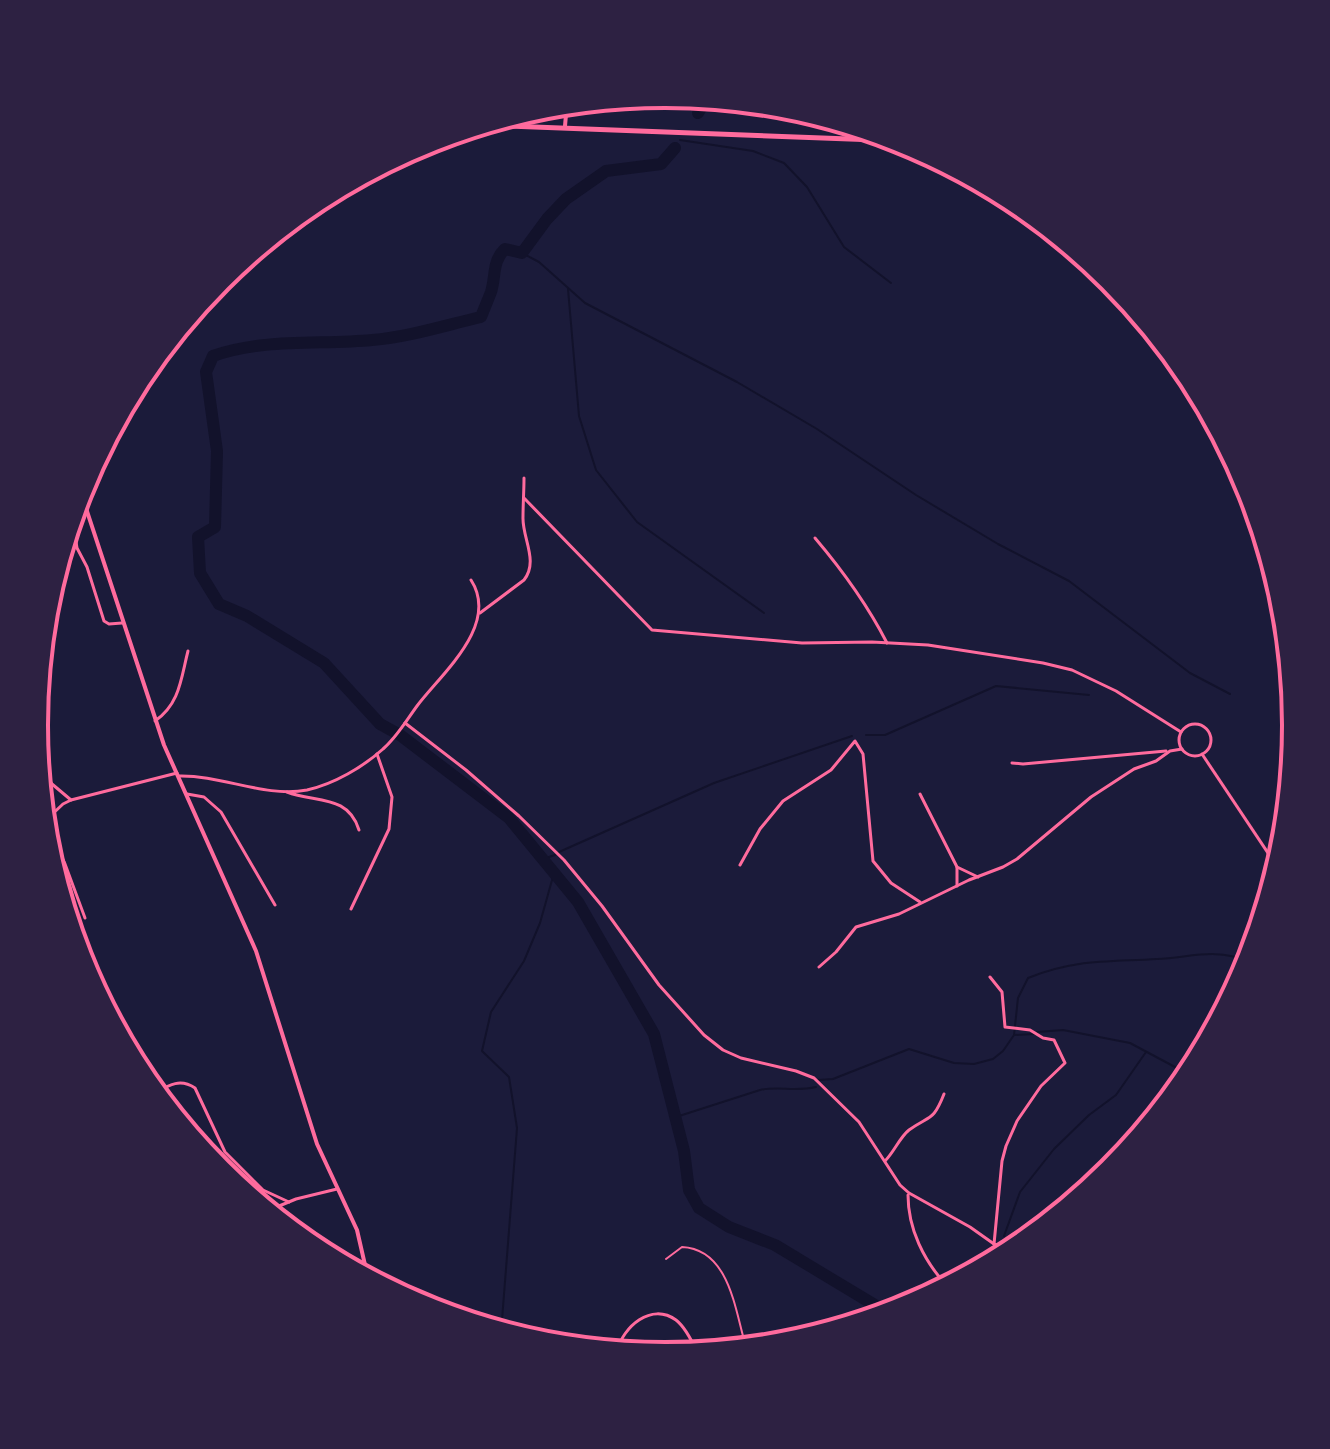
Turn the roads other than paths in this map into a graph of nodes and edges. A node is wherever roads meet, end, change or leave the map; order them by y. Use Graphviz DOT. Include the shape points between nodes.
graph roads {
  1 [pos="566,116"];
  2 [pos="565,126"];
  3 [pos="509,128"];
  4 [pos="860,139"];
  5 [pos="524,478"];
  6 [pos="524,498"];
  7 [pos="86,513"];
  8 [pos="815,538"];
  9 [pos="76,542"];
  10 [pos="471,580"];
  11 [pos="478,614"];
  12 [pos="122,623"];
  13 [pos="887,643"];
  14 [pos="188,651"];
  15 [pos="155,721"];
  16 [pos="405,723"];
  17 [pos="1181,732"];
  18 [pos="1182,749"];
  19 [pos="1170,751"];
  20 [pos="377,754"];
  21 [pos="1202,754"];
  22 [pos="1012,763"];
  23 [pos="176,774"];
  24 [pos="51,782"];
  25 [pos="284,791"];
  26 [pos="184,794"];
  27 [pos="920,794"];
  28 [pos="71,800"];
  29 [pos="54,813"];
  30 [pos="359,830"];
  31 [pos="1268,853"];
  32 [pos="64,862"];
  33 [pos="740,865"];
  34 [pos="957,867"];
  35 [pos="978,877"];
  36 [pos="957,886"];
  37 [pos="920,902"];
  38 [pos="275,905"];
  39 [pos="351,909"];
  40 [pos="85,918"];
  41 [pos="819,967"];
  42 [pos="990,977"];
  43 [pos="167,1087"];
  44 [pos="944,1094"];
  45 [pos="885,1161"];
  46 [pos="337,1189"];
  47 [pos="909,1191"];
  48 [pos="289,1202"];
  49 [pos="279,1206"];
  50 [pos="994,1244"];
  51 [pos="365,1264"];
  52 [pos="939,1277"];
  53 [pos="621,1340"];
  54 [pos="691,1341"];
  1 -- 2 [label="street"];
  2 -- 3 [label="main road"];
  2 -- 4 [label="main road"];
  5 -- 6 [label="street"];
  6 -- 11 [label="street" via="529,574"];
  6 -- 13 [label="street" via="652,630 802,643"];
  7 -- 12 [label="street"];
  8 -- 13 [label="street" via="852,584"];
  9 -- 12 [label="street" via="104,621"];
  10 -- 11 [label="street" via="479,595"];
  11 -- 16 [label="street" via="467,643"];
  12 -- 15 [label="street"];
  13 -- 17 [label="street" via="954,648 1072,670 1142,705"];
  14 -- 15 [label="street" via="178,693 167,713"];
  15 -- 23 [label="street"];
  16 -- 20 [label="street"];
  16 -- 45 [label="street" via="466,770 564,860 704,1035 741,1058 814,1078 859,1122"];
  17 -- 18 [label="street"];
  17 -- 21 [label="street" via="1197,724 1208,731 1210,744"];
  18 -- 19 [label="street"];
  18 -- 21 [label="street" via="1189,755"];
  19 -- 22 [label="street"];
  19 -- 35 [label="street" via="1091,797 1017,859"];
  20 -- 25 [label="street" via="324,785"];
  20 -- 39 [label="street" via="392,797 389,829"];
  21 -- 31 [label="street"];
  23 -- 25 [label="street"];
  23 -- 26 [label="street"];
  23 -- 28 [label="street"];
  24 -- 28 [label="street"];
  25 -- 30 [label="street" via="332,802 354,815"];
  26 -- 38 [label="street" via="215,805"];
  26 -- 46 [label="street" via="256,951 309,1122"];
  27 -- 34 [label="street"];
  28 -- 29 [label="street"];
  32 -- 40 [label="street"];
  33 -- 37 [label="street" via="783,801 831,770 855,741 863,754 874,864"];
  34 -- 35 [label="street"];
  34 -- 36 [label="street"];
  35 -- 36 [label="street"];
  36 -- 37 [label="street"];
  37 -- 41 [label="street" via="856,927"];
  42 -- 50 [label="street" via="1002,992 1007,1029 1030,1030 1054,1040 1065,1060 1041,1086 1006,1146"];
  43 -- 48 [label="street" via="192,1086 225,1152 263,1190"];
  44 -- 45 [label="street" via="930,1119 906,1133"];
  45 -- 47 [label="street"];
  46 -- 48 [label="street"];
  46 -- 51 [label="street" via="357,1230"];
  47 -- 50 [label="street"];
  47 -- 52 [label="street" via="918,1242"];
  48 -- 49 [label="street"];
  53 -- 54 [label="street" via="628,1327 659,1314 683,1327"];
}
